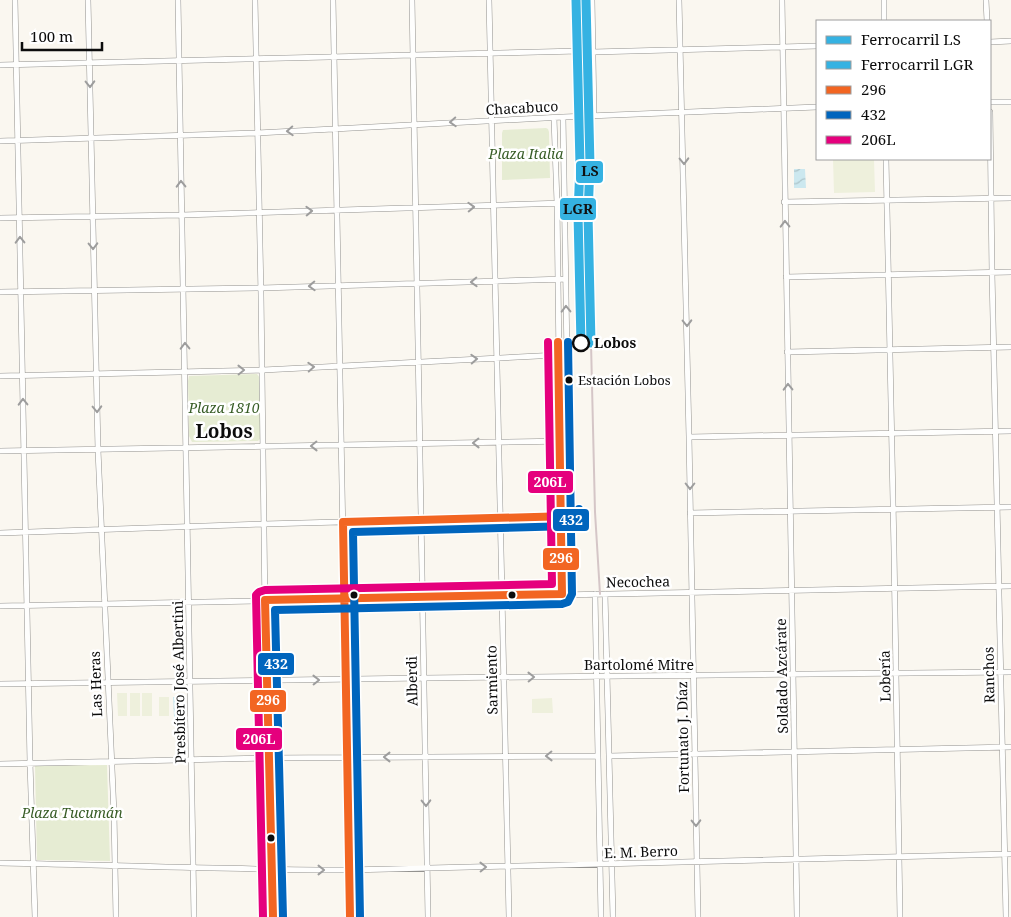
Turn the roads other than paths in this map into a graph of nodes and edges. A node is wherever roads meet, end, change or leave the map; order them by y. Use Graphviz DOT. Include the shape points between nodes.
graph roads {
  1 [pos="15,0"];
  2 [pos="88,0"];
  3 [pos="178,0"];
  4 [pos="255,0"];
  5 [pos="333,0"];
  6 [pos="412,0"];
  7 [pos="489,0"];
  8 [pos="577,0"];
  9 [pos="592,0"];
  10 [pos="679,0"];
  11 [pos="782,0"];
  12 [pos="884,0"];
  13 [pos="986,0"];
  14 [pos="884,20"];
  15 [pos="987,20"];
  16 [pos="1011,41"];
  17 [pos="991,42"];
  18 [pos="816,46"];
  19 [pos="783,47"];
  20 [pos="680,50"];
  21 [pos="579,51"];
  22 [pos="593,52"];
  23 [pos="490,53"];
  24 [pos="413,55"];
  25 [pos="334,57"];
  26 [pos="256,60"];
  27 [pos="179,62"];
  28 [pos="89,63"];
  29 [pos="0,65"];
  30 [pos="16,65"];
  31 [pos="991,102"];
  32 [pos="1011,102"];
  33 [pos="816,107"];
  34 [pos="784,108"];
  35 [pos="683,112"];
  36 [pos="581,116"];
  37 [pos="594,116"];
  38 [pos="562,117"];
  39 [pos="554,118"];
  40 [pos="491,121"];
  41 [pos="414,124"];
  42 [pos="336,129"];
  43 [pos="257,133"];
  44 [pos="180,136"];
  45 [pos="91,138"];
  46 [pos="18,140"];
  47 [pos="0,141"];
  48 [pos="886,160"];
  49 [pos="990,160"];
  50 [pos="990,198"];
  51 [pos="1011,198"];
  52 [pos="887,200"];
  53 [pos="564,202"];
  54 [pos="784,202"];
  55 [pos="557,203"];
  56 [pos="494,206"];
  57 [pos="416,209"];
  58 [pos="338,210"];
  59 [pos="260,213"];
  60 [pos="182,215"];
  61 [pos="92,217"];
  62 [pos="0,218"];
  63 [pos="19,218"];
  64 [pos="1011,272"];
  65 [pos="992,273"];
  66 [pos="889,275"];
  67 [pos="786,277"];
  68 [pos="558,279"];
  69 [pos="565,279"];
  70 [pos="494,281"];
  71 [pos="417,284"];
  72 [pos="339,285"];
  73 [pos="261,288"];
  74 [pos="183,289"];
  75 [pos="94,291"];
  76 [pos="0,292"];
  77 [pos="20,292"];
  78 [pos="558,336"];
  79 [pos="566,336"];
  80 [pos="1011,347"];
  81 [pos="994,348"];
  82 [pos="890,350"];
  83 [pos="787,352"];
  84 [pos="558,355"];
  85 [pos="496,358"];
  86 [pos="418,362"];
  87 [pos="340,365"];
  88 [pos="262,370"];
  89 [pos="185,371"];
  90 [pos="96,373"];
  91 [pos="22,375"];
  92 [pos="0,376"];
  93 [pos="559,376"];
  94 [pos="567,376"];
  95 [pos="1011,431"];
  96 [pos="996,432"];
  97 [pos="891,434"];
  98 [pos="789,436"];
  99 [pos="689,437"];
  100 [pos="560,441"];
  101 [pos="568,441"];
  102 [pos="498,443"];
  103 [pos="420,444"];
  104 [pos="342,445"];
  105 [pos="264,447"];
  106 [pos="187,448"];
  107 [pos="98,450"];
  108 [pos="0,451"];
  109 [pos="24,451"];
  110 [pos="997,507"];
  111 [pos="1011,507"];
  112 [pos="892,510"];
  113 [pos="790,511"];
  114 [pos="690,513"];
  115 [pos="561,516"];
  116 [pos="570,516"];
  117 [pos="500,518"];
  118 [pos="421,520"];
  119 [pos="343,522"];
  120 [pos="264,524"];
  121 [pos="188,527"];
  122 [pos="102,529"];
  123 [pos="26,532"];
  124 [pos="0,533"];
  125 [pos="998,586"];
  126 [pos="1011,586"];
  127 [pos="895,589"];
  128 [pos="792,590"];
  129 [pos="691,592"];
  130 [pos="562,594"];
  131 [pos="571,594"];
  132 [pos="595,594"];
  133 [pos="605,594"];
  134 [pos="501,596"];
  135 [pos="422,597"];
  136 [pos="345,598"];
  137 [pos="265,600"];
  138 [pos="189,602"];
  139 [pos="104,603"];
  140 [pos="27,605"];
  141 [pos="0,606"];
  142 [pos="1001,672"];
  143 [pos="1011,672"];
  144 [pos="897,673"];
  145 [pos="794,675"];
  146 [pos="596,676"];
  147 [pos="608,676"];
  148 [pos="693,676"];
  149 [pos="504,677"];
  150 [pos="424,678"];
  151 [pos="346,679"];
  152 [pos="190,681"];
  153 [pos="267,681"];
  154 [pos="107,682"];
  155 [pos="29,683"];
  156 [pos="0,684"];
  157 [pos="1011,747"];
  158 [pos="1002,748"];
  159 [pos="898,749"];
  160 [pos="795,751"];
  161 [pos="694,753"];
  162 [pos="598,756"];
  163 [pos="609,756"];
  164 [pos="346,757"];
  165 [pos="425,757"];
  166 [pos="504,757"];
  167 [pos="269,758"];
  168 [pos="192,760"];
  169 [pos="111,761"];
  170 [pos="30,763"];
  171 [pos="0,764"];
  172 [pos="1005,854"];
  173 [pos="1011,854"];
  174 [pos="899,857"];
  175 [pos="796,858"];
  176 [pos="696,861"];
  177 [pos="0,863"];
  178 [pos="34,863"];
  179 [pos="115,864"];
  180 [pos="600,865"];
  181 [pos="612,865"];
  182 [pos="507,867"];
  183 [pos="193,868"];
  184 [pos="427,868"];
  185 [pos="272,870"];
  186 [pos="350,870"];
  187 [pos="35,917"];
  188 [pos="116,917"];
  189 [pos="194,917"];
  190 [pos="273,917"];
  191 [pos="350,917"];
  192 [pos="428,917"];
  193 [pos="509,917"];
  194 [pos="601,917"];
  195 [pos="613,917"];
  196 [pos="698,917"];
  197 [pos="797,917"];
  198 [pos="900,917"];
  199 [pos="1006,917"];
  1 -- 30 [label="street"];
  2 -- 28 [label="street, Las Heras"];
  3 -- 27 [label="street, Presbítero José Albertini"];
  4 -- 26 [label="street"];
  5 -- 25 [label="street"];
  6 -- 24 [label="street, Alberdi"];
  7 -- 23 [label="street, Sarmiento"];
  8 -- 21 [label="street"];
  9 -- 22 [label="street"];
  10 -- 20 [label="street, Fortunato J. Díaz"];
  11 -- 19 [label="street, Soldado Azcárate"];
  12 -- 14 [label="street"];
  13 -- 15 [label="street"];
  16 -- 17 [label="street"];
  18 -- 19 [label="street"];
  19 -- 20 [label="street"];
  19 -- 34 [label="street, Soldado Azcárate"];
  20 -- 22 [label="street"];
  20 -- 35 [label="street, Fortunato J. Díaz"];
  21 -- 23 [label="street"];
  21 -- 36 [label="street"];
  22 -- 37 [label="street"];
  23 -- 24 [label="street"];
  23 -- 40 [label="street, Sarmiento"];
  24 -- 25 [label="street"];
  24 -- 41 [label="street, Alberdi"];
  25 -- 26 [label="street"];
  25 -- 42 [label="street"];
  26 -- 27 [label="street"];
  26 -- 43 [label="street"];
  27 -- 28 [label="street"];
  27 -- 44 [label="street, Presbítero José Albertini"];
  28 -- 30 [label="street"];
  28 -- 45 [label="street, Las Heras, one-way"];
  29 -- 30 [label="street"];
  30 -- 46 [label="street"];
  31 -- 32 [label="street"];
  33 -- 34 [label="street, Chacabuco"];
  34 -- 35 [label="street, Chacabuco"];
  34 -- 54 [label="street, Soldado Azcárate"];
  35 -- 37 [label="street, Chacabuco"];
  35 -- 99 [label="street, Fortunato J. Díaz, one-way"];
  36 -- 37 [label="street, Chacabuco"];
  36 -- 38 [label="street, Chacabuco"];
  38 -- 39 [label="street, Chacabuco"];
  38 -- 53 [label="street"];
  39 -- 40 [label="street, Chacabuco"];
  39 -- 55 [label="street"];
  40 -- 41 [label="street, Chacabuco, one-way"];
  40 -- 56 [label="street, Sarmiento"];
  41 -- 42 [label="street, Chacabuco"];
  41 -- 57 [label="street, Alberdi"];
  42 -- 43 [label="street, Chacabuco, one-way"];
  42 -- 58 [label="street"];
  43 -- 44 [label="street, Chacabuco"];
  43 -- 59 [label="street"];
  44 -- 45 [label="street, Chacabuco"];
  60 -- 44 [label="street, Presbítero José Albertini, one-way"];
  45 -- 46 [label="street, Chacabuco"];
  45 -- 61 [label="street, Las Heras"];
  46 -- 47 [label="street, Chacabuco"];
  46 -- 63 [label="street"];
  48 -- 52 [label="street, Lobería"];
  49 -- 50 [label="street, Ranchos"];
  50 -- 51 [label="street"];
  50 -- 52 [label="street"];
  50 -- 65 [label="street, Ranchos"];
  52 -- 54 [label="street"];
  52 -- 66 [label="street, Lobería"];
  53 -- 55 [label="street"];
  53 -- 69 [label="street"];
  67 -- 54 [label="street, Soldado Azcárate, one-way"];
  55 -- 56 [label="street"];
  55 -- 68 [label="street"];
  57 -- 56 [label="street, one-way"];
  56 -- 70 [label="street, Sarmiento"];
  57 -- 58 [label="street"];
  57 -- 71 [label="street, Alberdi"];
  59 -- 58 [label="street, one-way"];
  58 -- 72 [label="street"];
  59 -- 60 [label="street"];
  59 -- 73 [label="street"];
  60 -- 61 [label="street"];
  60 -- 74 [label="street, Presbítero José Albertini"];
  61 -- 63 [label="street"];
  61 -- 75 [label="street, Las Heras, one-way"];
  62 -- 63 [label="street"];
  77 -- 63 [label="street, one-way"];
  64 -- 65 [label="street"];
  65 -- 66 [label="street"];
  65 -- 81 [label="street, Ranchos"];
  66 -- 67 [label="street"];
  66 -- 82 [label="street, Lobería"];
  67 -- 83 [label="street, Soldado Azcárate"];
  68 -- 69 [label="street"];
  68 -- 70 [label="street"];
  68 -- 78 [label="street"];
  79 -- 69 [label="street, one-way"];
  70 -- 71 [label="street, one-way"];
  70 -- 85 [label="street, Sarmiento"];
  71 -- 72 [label="street"];
  71 -- 86 [label="street, Alberdi"];
  72 -- 73 [label="street, one-way"];
  72 -- 87 [label="street"];
  73 -- 74 [label="street"];
  73 -- 88 [label="street"];
  74 -- 75 [label="street"];
  89 -- 74 [label="street, Presbítero José Albertini, one-way"];
  75 -- 77 [label="street"];
  75 -- 90 [label="street, Las Heras"];
  76 -- 77 [label="street"];
  77 -- 91 [label="street"];
  78 -- 79 [label="street"];
  78 -- 84 [label="street"];
  79 -- 94 [label="street"];
  80 -- 81 [label="street"];
  81 -- 82 [label="street"];
  81 -- 96 [label="street, Ranchos"];
  82 -- 83 [label="street"];
  82 -- 97 [label="street, Lobería"];
  98 -- 83 [label="street, Soldado Azcárate, one-way"];
  84 -- 85 [label="street"];
  84 -- 93 [label="street"];
  86 -- 85 [label="street, one-way"];
  85 -- 102 [label="street, Sarmiento"];
  86 -- 87 [label="street"];
  86 -- 103 [label="street, Alberdi"];
  88 -- 87 [label="street, one-way"];
  87 -- 104 [label="street"];
  89 -- 88 [label="street, one-way"];
  88 -- 105 [label="street"];
  89 -- 90 [label="street"];
  89 -- 106 [label="street, Presbítero José Albertini"];
  90 -- 91 [label="street"];
  90 -- 107 [label="street, Las Heras, one-way"];
  91 -- 92 [label="street"];
  109 -- 91 [label="street, one-way"];
  93 -- 94 [label="street"];
  93 -- 100 [label="street"];
  94 -- 101 [label="street"];
  95 -- 96 [label="street"];
  96 -- 97 [label="street"];
  96 -- 110 [label="street, Ranchos"];
  97 -- 98 [label="street"];
  97 -- 112 [label="street, Lobería"];
  98 -- 99 [label="street"];
  98 -- 113 [label="street, Soldado Azcárate"];
  99 -- 114 [label="street, Fortunato J. Díaz, one-way"];
  100 -- 101 [label="street"];
  100 -- 102 [label="street"];
  100 -- 115 [label="street"];
  101 -- 116 [label="street"];
  102 -- 103 [label="street, one-way"];
  102 -- 117 [label="street, Sarmiento"];
  103 -- 104 [label="street"];
  103 -- 118 [label="street, Alberdi"];
  104 -- 105 [label="street, one-way"];
  104 -- 119 [label="street"];
  105 -- 106 [label="street"];
  105 -- 120 [label="street"];
  106 -- 107 [label="street"];
  106 -- 121 [label="street, Presbítero José Albertini"];
  107 -- 109 [label="street"];
  107 -- 122 [label="street, Las Heras"];
  108 -- 109 [label="street"];
  109 -- 123 [label="street"];
  110 -- 111 [label="street"];
  110 -- 112 [label="street"];
  110 -- 125 [label="street, Ranchos"];
  112 -- 113 [label="street"];
  112 -- 127 [label="street, Lobería"];
  113 -- 114 [label="street"];
  113 -- 128 [label="street, Soldado Azcárate"];
  114 -- 129 [label="street, Fortunato J. Díaz"];
  115 -- 116 [label="street"];
  115 -- 117 [label="street"];
  115 -- 130 [label="street"];
  116 -- 131 [label="street"];
  117 -- 118 [label="street"];
  117 -- 134 [label="street, Sarmiento"];
  118 -- 119 [label="street"];
  118 -- 135 [label="street, Alberdi"];
  119 -- 120 [label="street"];
  119 -- 136 [label="street"];
  120 -- 121 [label="street"];
  120 -- 137 [label="street"];
  121 -- 122 [label="street"];
  121 -- 138 [label="street, Presbítero José Albertini"];
  122 -- 123 [label="street"];
  122 -- 139 [label="street, Las Heras"];
  123 -- 124 [label="street"];
  123 -- 140 [label="street"];
  125 -- 126 [label="street, Necochea"];
  125 -- 127 [label="street, Necochea"];
  125 -- 142 [label="street, Ranchos"];
  127 -- 128 [label="street, Necochea"];
  127 -- 144 [label="street, Lobería"];
  128 -- 129 [label="street, Necochea"];
  128 -- 145 [label="street, Soldado Azcárate"];
  129 -- 133 [label="street, Necochea"];
  129 -- 148 [label="street, Fortunato J. Díaz"];
  130 -- 131 [label="street, Necochea"];
  130 -- 134 [label="street, Necochea"];
  131 -- 132 [label="street, Necochea"];
  132 -- 133 [label="street, Necochea"];
  132 -- 146 [label="street"];
  133 -- 147 [label="street"];
  134 -- 135 [label="street, Necochea"];
  134 -- 149 [label="street, Sarmiento"];
  135 -- 136 [label="street, Necochea"];
  135 -- 150 [label="street, Alberdi"];
  136 -- 137 [label="street, Necochea"];
  136 -- 151 [label="street"];
  137 -- 138 [label="street, Necochea"];
  137 -- 153 [label="street"];
  138 -- 139 [label="street, Necochea"];
  138 -- 152 [label="street, Presbítero José Albertini"];
  139 -- 140 [label="street, Necochea"];
  139 -- 154 [label="street, Las Heras"];
  140 -- 141 [label="street, Necochea"];
  140 -- 155 [label="street"];
  142 -- 143 [label="street, Bartolomé Mitre"];
  142 -- 144 [label="street, Bartolomé Mitre"];
  142 -- 158 [label="street, Ranchos"];
  144 -- 145 [label="street, Bartolomé Mitre"];
  144 -- 159 [label="street, Lobería"];
  145 -- 148 [label="street, Bartolomé Mitre"];
  145 -- 160 [label="street, Soldado Azcárate"];
  146 -- 147 [label="street, Bartolomé Mitre"];
  149 -- 146 [label="street, Bartolomé Mitre, one-way"];
  146 -- 162 [label="street"];
  147 -- 148 [label="street, Bartolomé Mitre"];
  147 -- 163 [label="street"];
  148 -- 161 [label="street, Fortunato J. Díaz"];
  149 -- 150 [label="street, Bartolomé Mitre"];
  149 -- 166 [label="street, Sarmiento"];
  150 -- 151 [label="street, Bartolomé Mitre"];
  150 -- 165 [label="street, Alberdi"];
  153 -- 151 [label="street, Bartolomé Mitre, one-way"];
  151 -- 164 [label="street"];
  152 -- 153 [label="street, Bartolomé Mitre"];
  152 -- 154 [label="street, Bartolomé Mitre"];
  152 -- 168 [label="street, Presbítero José Albertini"];
  153 -- 167 [label="street"];
  154 -- 155 [label="street, Bartolomé Mitre"];
  154 -- 169 [label="street, Las Heras"];
  155 -- 156 [label="street, Bartolomé Mitre"];
  155 -- 170 [label="street"];
  157 -- 158 [label="street"];
  158 -- 159 [label="street"];
  158 -- 172 [label="street, Ranchos"];
  159 -- 160 [label="street"];
  159 -- 174 [label="street, Lobería"];
  160 -- 161 [label="street"];
  160 -- 175 [label="street, Soldado Azcárate"];
  161 -- 163 [label="street"];
  161 -- 176 [label="street, Fortunato J. Díaz, one-way"];
  162 -- 166 [label="street, one-way"];
  162 -- 180 [label="street"];
  163 -- 181 [label="street"];
  165 -- 164 [label="street, one-way"];
  164 -- 167 [label="street"];
  164 -- 186 [label="street"];
  165 -- 166 [label="street"];
  165 -- 184 [label="street, Alberdi, one-way"];
  166 -- 182 [label="street, Sarmiento"];
  167 -- 168 [label="street"];
  167 -- 185 [label="street"];
  168 -- 169 [label="street"];
  168 -- 183 [label="street, Presbítero José Albertini"];
  169 -- 170 [label="street"];
  169 -- 179 [label="street, Las Heras"];
  170 -- 171 [label="street"];
  170 -- 178 [label="street"];
  172 -- 173 [label="street, E. M. Berro"];
  172 -- 174 [label="street, E. M. Berro"];
  172 -- 199 [label="street, Ranchos"];
  174 -- 175 [label="street, E. M. Berro"];
  174 -- 198 [label="street, Lobería"];
  175 -- 176 [label="street, E. M. Berro"];
  175 -- 197 [label="street, Soldado Azcárate"];
  176 -- 181 [label="street, E. M. Berro"];
  176 -- 196 [label="street, Fortunato J. Díaz"];
  177 -- 178 [label="street, E. M. Berro"];
  178 -- 179 [label="street, E. M. Berro"];
  178 -- 187 [label="street"];
  179 -- 183 [label="street, E. M. Berro"];
  179 -- 188 [label="street, Las Heras"];
  180 -- 181 [label="street, E. M. Berro"];
  180 -- 182 [label="street, E. M. Berro"];
  180 -- 194 [label="street"];
  181 -- 195 [label="street"];
  184 -- 182 [label="street, E. M. Berro, one-way"];
  182 -- 193 [label="street, Sarmiento"];
  183 -- 185 [label="street, E. M. Berro"];
  183 -- 189 [label="street, Presbítero José Albertini"];
  184 -- 186 [label="street, E. M. Berro"];
  184 -- 192 [label="street, Alberdi"];
  185 -- 186 [label="street, E. M. Berro, one-way"];
  185 -- 190 [label="street"];
  186 -- 191 [label="street"];
}
